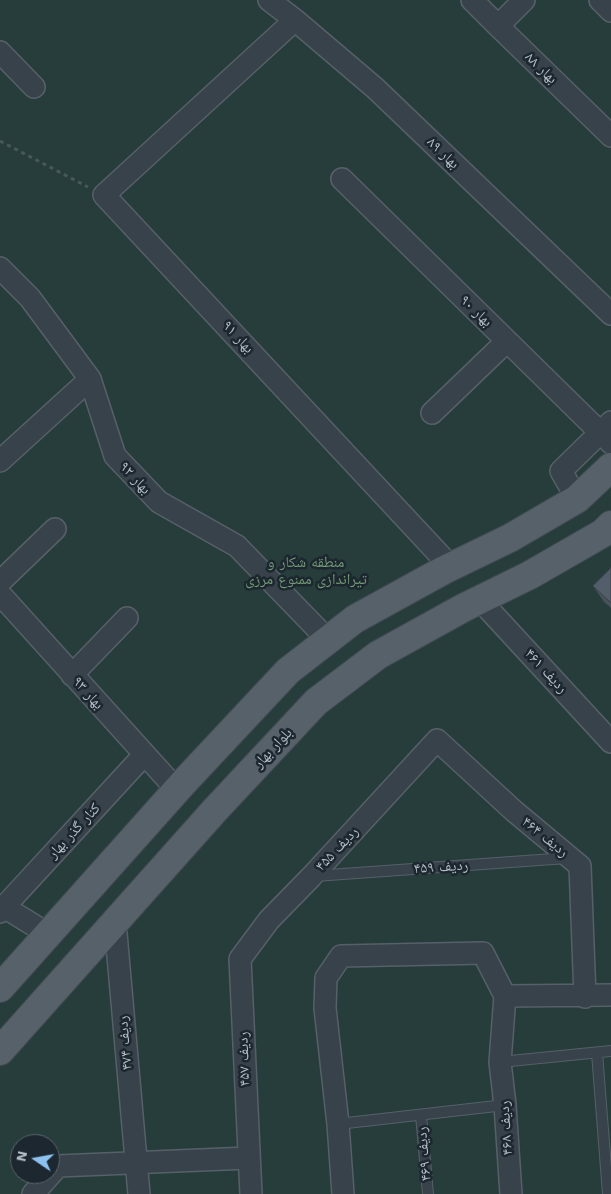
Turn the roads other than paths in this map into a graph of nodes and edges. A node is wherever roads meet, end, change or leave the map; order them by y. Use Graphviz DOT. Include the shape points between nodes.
graph roads {
  1 [pos="269,0"];
  2 [pos="472,0"];
  3 [pos="524,0"];
  4 [pos="600,0"];
  5 [pos="611,11"];
  6 [pos="295,20"];
  7 [pos="498,26"];
  8 [pos="0,52"];
  9 [pos="34,87"];
  10 [pos="611,136"];
  11 [pos="342,179"];
  12 [pos="0,268"];
  13 [pos="611,314"];
  14 [pos="507,342"];
  15 [pos="90,379"];
  16 [pos="432,413"];
  17 [pos="607,432"];
  18 [pos="0,460"];
  19 [pos="611,467"];
  20 [pos="577,499"];
  21 [pos="611,525"];
  22 [pos="55,530"];
  23 [pos="451,567"];
  24 [pos="0,582"];
  25 [pos="0,594"];
  26 [pos="480,600"];
  27 [pos="127,618"];
  28 [pos="328,640"];
  29 [pos="72,675"];
  30 [pos="437,740"];
  31 [pos="611,742"];
  32 [pos="144,755"];
  33 [pos="177,790"];
  34 [pos="570,858"];
  35 [pos="311,876"];
  36 [pos="2,910"];
  37 [pos="115,922"];
  38 [pos="48,934"];
  39 [pos="240,959"];
  40 [pos="0,988"];
  41 [pos="504,996"];
  42 [pos="611,996"];
  43 [pos="585,997"];
  44 [pos="0,1051"];
  45 [pos="611,1051"];
  46 [pos="597,1053"];
  47 [pos="500,1062"];
  48 [pos="505,1105"];
  49 [pos="421,1115"];
  50 [pos="338,1124"];
  51 [pos="248,1158"];
  52 [pos="136,1163"];
  53 [pos="33,1194"];
  54 [pos="139,1194"];
  55 [pos="251,1194"];
  56 [pos="343,1194"];
  57 [pos="428,1194"];
  58 [pos="510,1194"];
  59 [pos="608,1194"];
  1 -- 6 [label="street, بهار ۸۹"];
  2 -- 7 [label="street, بهار ۸۸"];
  3 -- 7 [label="street"];
  4 -- 5 [label="street"];
  6 -- 13 [label="street, بهار ۸۹" via="375,88"];
  6 -- 23 [label="street, بهار ۹۱" via="104,195"];
  7 -- 10 [label="street, بهار ۸۸"];
  8 -- 9 [label="street"];
  11 -- 14 [label="street, بهار ۹۰"];
  12 -- 15 [label="street, بهار ۹۲" via="30,298"];
  14 -- 16 [label="street"];
  14 -- 17 [label="street, بهار ۹۰"];
  15 -- 18 [label="street"];
  15 -- 28 [label="street, بهار ۹۲" via="115,456 159,502 237,546"];
  17 -- 20 [label="street" via="561,471"];
  19 -- 20 [label="main road"];
  20 -- 23 [label="main road" via="510,538"];
  21 -- 26 [label="main road, بلوار بهار" via="603,533 530,575"];
  22 -- 24 [label="street"];
  23 -- 28 [label="main road" via="355,619"];
  25 -- 29 [label="street, بهار ۹۳"];
  26 -- 31 [label="street, ردیف ۴۶۱"];
  26 -- 37 [label="main road, بلوار بهار" via="378,654 316,702"];
  27 -- 29 [label="street"];
  28 -- 33 [label="main road" via="288,671"];
  29 -- 32 [label="street, بهار ۹۳"];
  30 -- 34 [label="street, ردیف ۴۶۴"];
  30 -- 35 [label="street, ردیف ۴۵۵"];
  32 -- 33 [label="street, بهار ۹۳"];
  32 -- 36 [label="street, کنار گذر بهار"];
  33 -- 38 [label="main road"];
  34 -- 35 [label="lane, ردیف ۴۵۹"];
  34 -- 43 [label="street, ردیف ۴۶۴" via="580,866"];
  35 -- 39 [label="street, ردیف ۴۵۵" via="269,920"];
  36 -- 38 [label="street, کنار گذر بهار"];
  37 -- 44 [label="main road, بلوار بهار"];
  37 -- 52 [label="street, ردیف ۴۷۴"];
  38 -- 40 [label="main road"];
  39 -- 51 [label="street, ردیف ۴۵۷"];
  41 -- 43 [label="street"];
  41 -- 47 [label="street, ردیف ۴۶۸"];
  41 -- 50 [label="street" via="483,953 341,956 326,978 325,1008"];
  42 -- 43 [label="street"];
  45 -- 46 [label="lane"];
  46 -- 47 [label="lane"];
  46 -- 59 [label="lane"];
  47 -- 48 [label="street, ردیف ۴۶۸"];
  48 -- 49 [label="lane"];
  48 -- 58 [label="street, ردیف ۴۶۸"];
  49 -- 50 [label="lane"];
  49 -- 57 [label="lane, ردیف ۴۶۹"];
  50 -- 56 [label="street"];
  51 -- 52 [label="street"];
  51 -- 55 [label="street, ردیف ۴۵۷"];
  52 -- 53 [label="street" via="58,1166"];
  52 -- 54 [label="street, ردیف ۴۷۴"];
}
